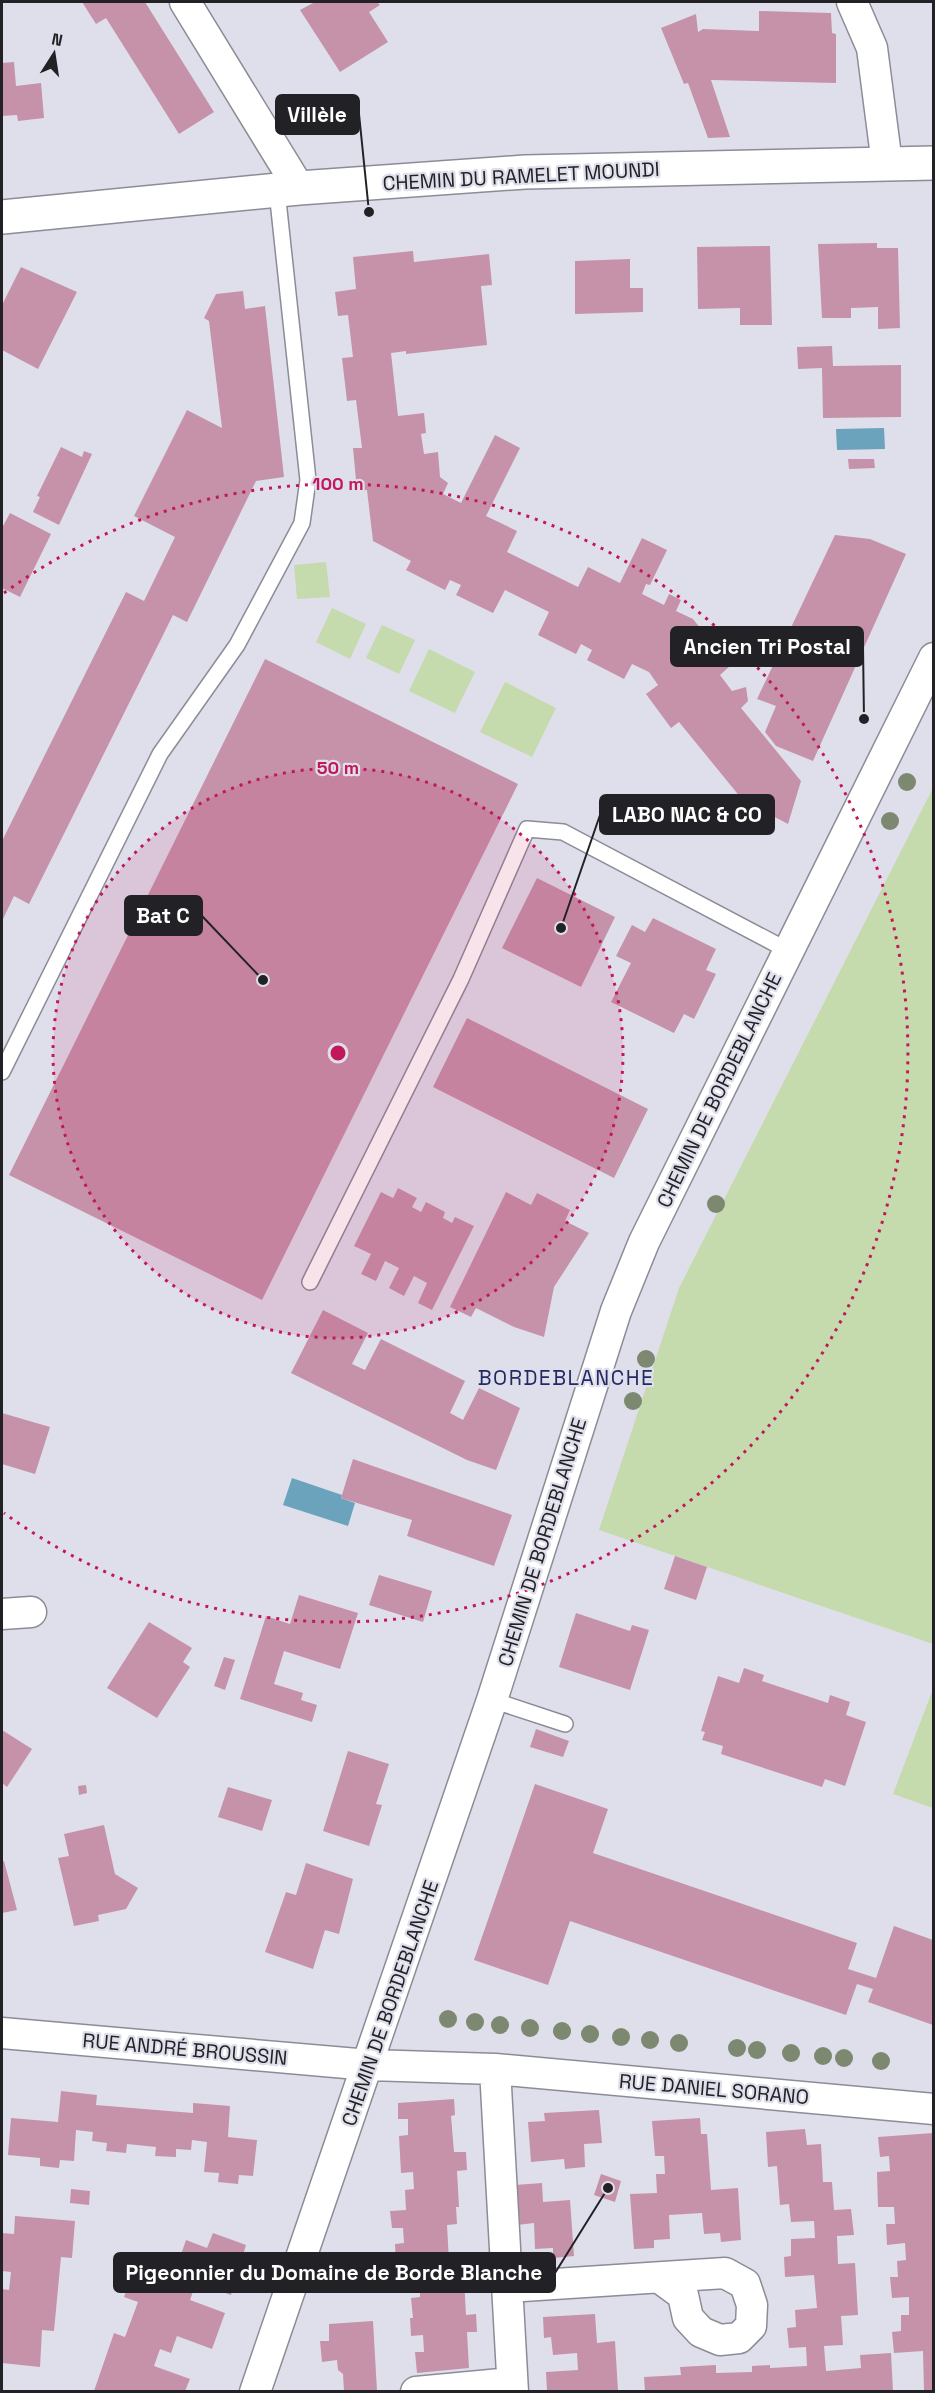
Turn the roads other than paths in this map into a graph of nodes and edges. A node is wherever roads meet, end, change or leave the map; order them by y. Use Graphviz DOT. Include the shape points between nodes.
graph roads {
  1 [pos="185,2"];
  2 [pos="852,2"];
  3 [pos="933,163"];
  4 [pos="887,164"];
  5 [pos="288,189"];
  6 [pos="2,217"];
  7 [pos="933,658"];
  8 [pos="787,950"];
  9 [pos="2,1072"];
  10 [pos="310,1282"];
  11 [pos="31,1612"];
  12 [pos="2,1614"];
  13 [pos="492,1700"];
  14 [pos="565,1724"];
  15 [pos="2,2033"];
  16 [pos="369,2065"];
  17 [pos="495,2069"];
  18 [pos="933,2109"];
  19 [pos="660,2278"];
  20 [pos="507,2287"];
  21 [pos="513,2387"];
  22 [pos="255,2391"];
  23 [pos="416,2391"];
  1 -- 5 [label="street"];
  2 -- 4 [label="street" via="872,48"];
  3 -- 4 [label="main road, CHEMIN DU RAMELET MOUNDI"];
  4 -- 5 [label="main road, CHEMIN DU RAMELET MOUNDI" via="525,172"];
  5 -- 6 [label="main road, CHEMIN DU RAMELET MOUNDI"];
  5 -- 9 [label="lane" via="308,480 302,522 237,645 160,754"];
  7 -- 8 [label="street, CHEMIN DE BORDEBLANCHE"];
  8 -- 10 [label="lane" via="563,832 527,829 461,979"];
  8 -- 13 [label="street, CHEMIN DE BORDEBLANCHE" via="644,1242 616,1311"];
  11 -- 12 [label="street"];
  13 -- 14 [label="lane"];
  13 -- 16 [label="street, CHEMIN DE BORDEBLANCHE"];
  15 -- 16 [label="street, RUE ANDRÉ BROUSSIN"];
  16 -- 17 [label="street, RUE DANIEL SORANO"];
  16 -- 22 [label="street, CHEMIN DE BORDEBLANCHE"];
  17 -- 18 [label="street, RUE DANIEL SORANO"];
  17 -- 20 [label="street"];
  19 -- 20 [label="street"];
  20 -- 21 [label="street"];
  21 -- 23 [label="street"];
}
